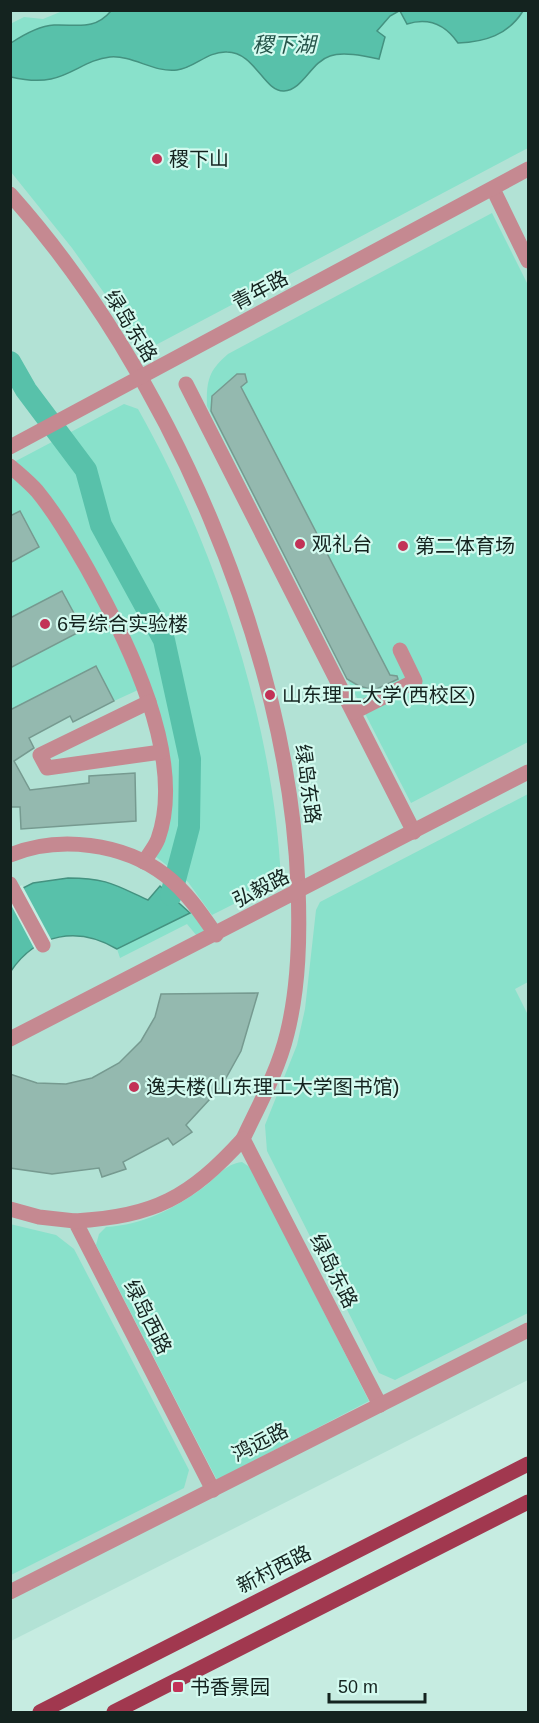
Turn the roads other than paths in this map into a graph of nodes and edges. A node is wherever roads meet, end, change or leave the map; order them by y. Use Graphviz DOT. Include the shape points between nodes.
graph roads {
  1 [pos="528,169"];
  2 [pos="493,189"];
  3 [pos="10,194"];
  4 [pos="522,233"];
  5 [pos="528,261"];
  6 [pos="139,378"];
  7 [pos="186,384"];
  8 [pos="10,447"];
  9 [pos="10,466"];
  10 [pos="400,650"];
  11 [pos="149,702"];
  12 [pos="354,712"];
  13 [pos="161,752"];
  14 [pos="528,772"];
  15 [pos="414,832"];
  16 [pos="10,855"];
  17 [pos="144,862"];
  18 [pos="12,887"];
  19 [pos="298,893"];
  20 [pos="216,935"];
  21 [pos="43,945"];
  22 [pos="10,1039"];
  23 [pos="243,1139"];
  24 [pos="10,1209"];
  25 [pos="75,1221"];
  26 [pos="528,1330"];
  27 [pos="380,1405"];
  28 [pos="528,1464"];
  29 [pos="213,1490"];
  30 [pos="528,1502"];
  31 [pos="10,1592"];
  32 [pos="40,1713"];
  33 [pos="114,1713"];
  1 -- 2 [label="street, 青年路"];
  2 -- 4 [label="street"];
  2 -- 6 [label="street, 青年路"];
  3 -- 6 [label="street, 绿岛东路" via="76,278"];
  4 -- 5 [label="street"];
  6 -- 8 [label="street, 青年路"];
  6 -- 19 [label="street, 绿岛东路" via="213,526 260,664 280,735 290,793"];
  7 -- 12 [label="street"];
  9 -- 11 [label="street" via="37,492 79,555 128,646"];
  10 -- 12 [label="street" via="415,681"];
  11 -- 13 [label="street"];
  11 -- 13 [label="street" via="40,755 47,768"];
  12 -- 15 [label="street"];
  13 -- 17 [label="street" via="164,811 158,840"];
  14 -- 15 [label="street, 弘毅路"];
  15 -- 19 [label="street, 弘毅路"];
  16 -- 17 [label="street" via="38,847 80,844"];
  17 -- 20 [label="street" via="182,890"];
  18 -- 21 [label="street"];
  19 -- 20 [label="street, 弘毅路"];
  19 -- 23 [label="street, 绿岛东路" via="296,980 286,1036"];
  20 -- 22 [label="street, 弘毅路"];
  23 -- 25 [label="street" via="198,1184 171,1200 146,1212 115,1219"];
  23 -- 27 [label="street, 绿岛东路"];
  24 -- 25 [label="street"];
  25 -- 29 [label="street, 绿岛西路"];
  26 -- 27 [label="street, 鸿远路"];
  27 -- 29 [label="street, 鸿远路"];
  28 -- 32 [label="main road, 新村西路"];
  29 -- 31 [label="street, 鸿远路"];
  30 -- 33 [label="main road"];
}
